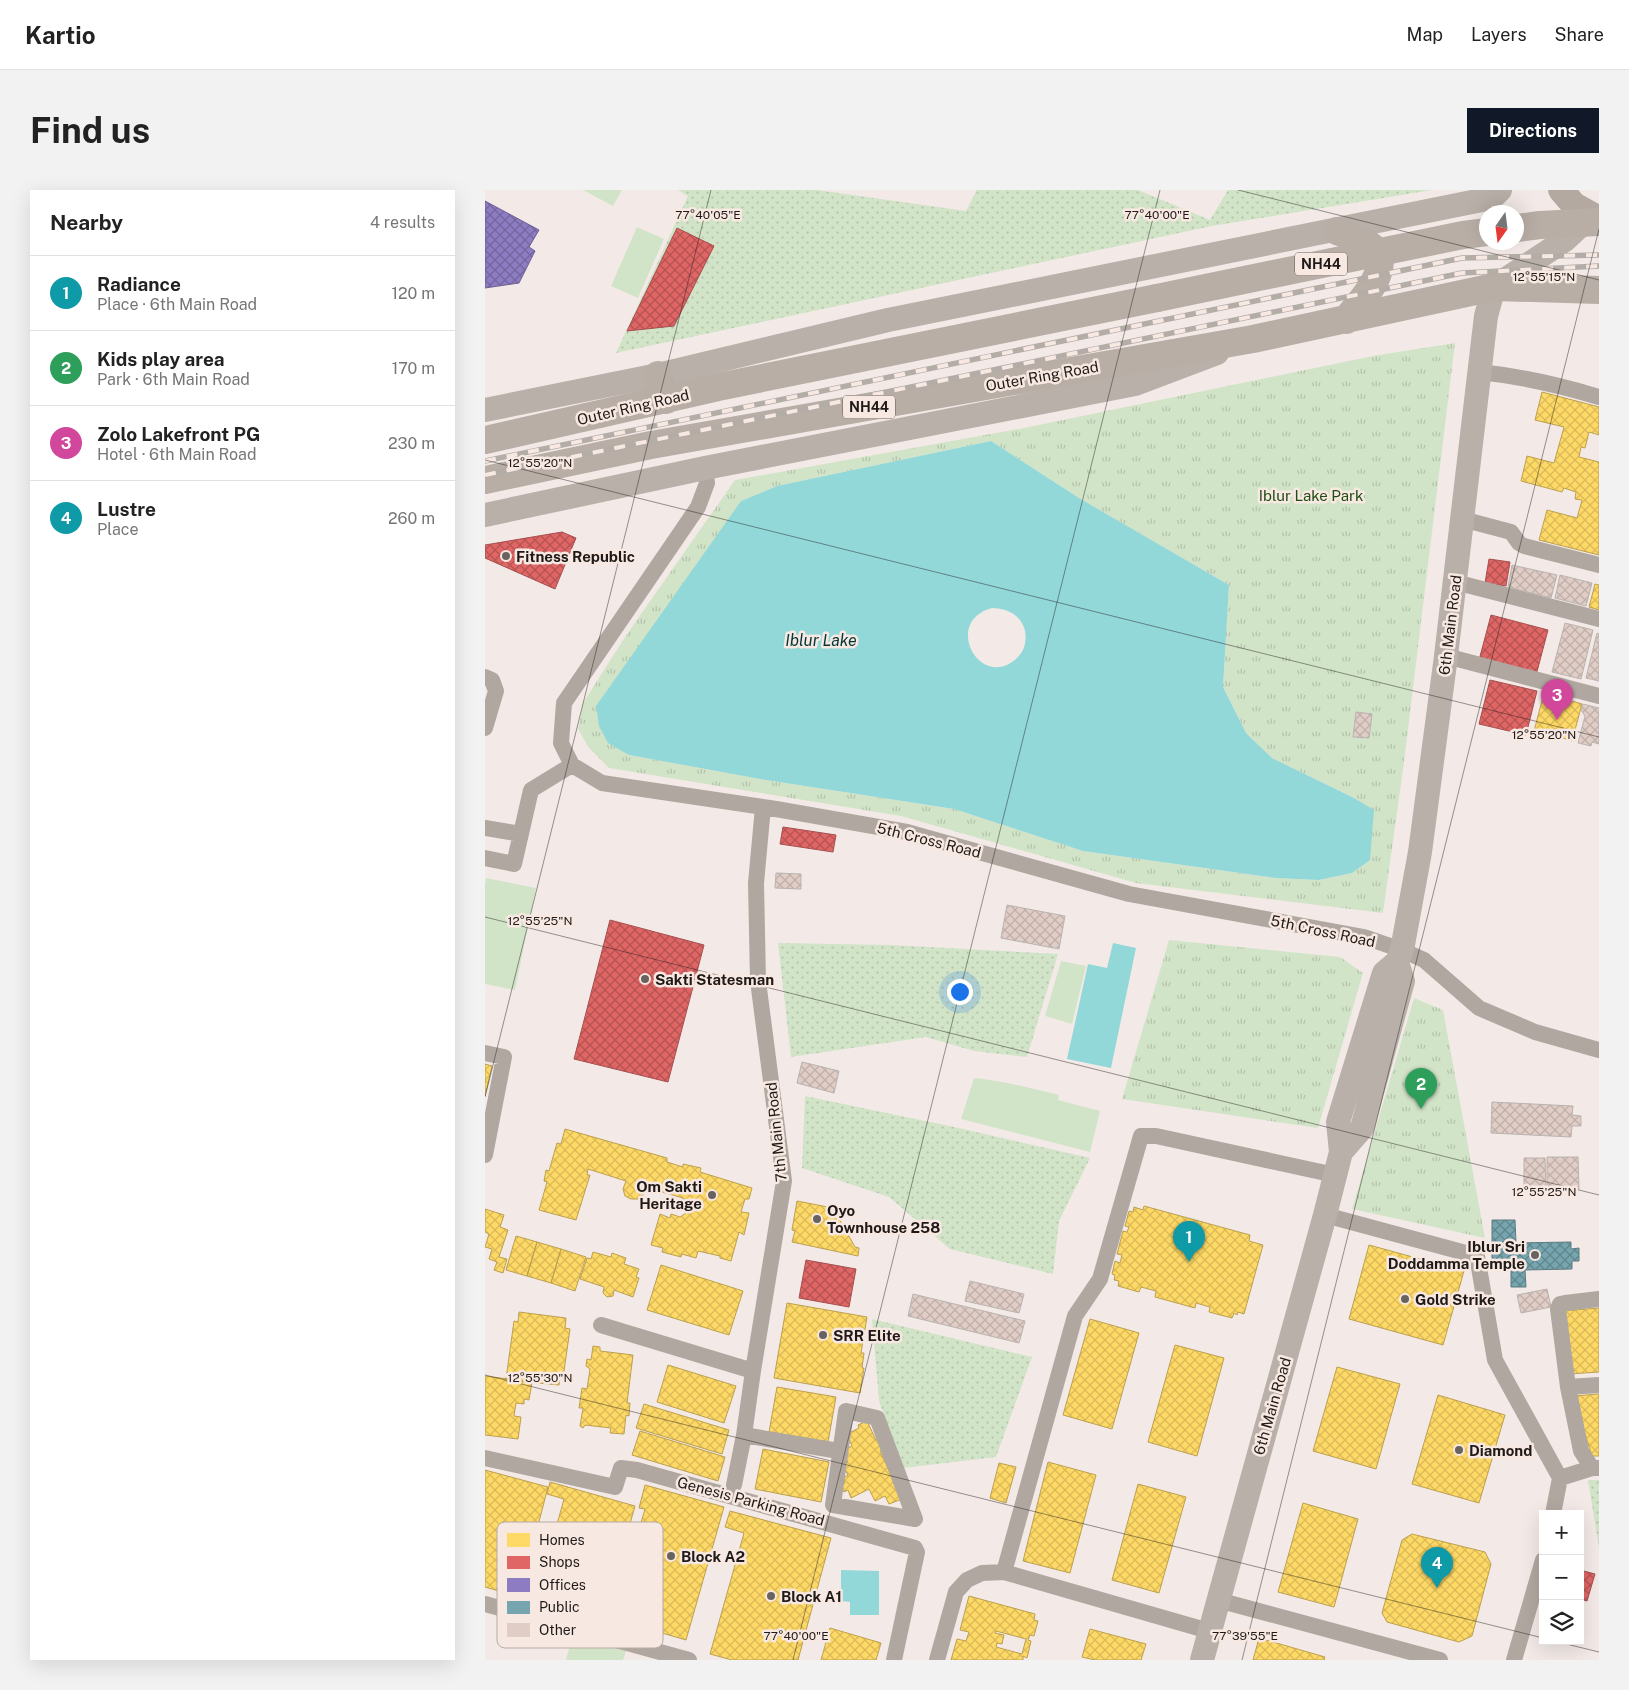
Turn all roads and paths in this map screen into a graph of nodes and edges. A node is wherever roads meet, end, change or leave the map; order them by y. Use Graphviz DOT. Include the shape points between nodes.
graph roads {
  1 [pos="1500,190"];
  2 [pos="1561,190"];
  3 [pos="1597,216"];
  4 [pos="1524,227"];
  5 [pos="1337,231"];
  6 [pos="1479,233"];
  7 [pos="1494,287"];
  8 [pos="1599,290"];
  9 [pos="1345,320"];
  10 [pos="1253,339"];
  11 [pos="1479,372"];
  12 [pos="662,388"];
  13 [pos="1599,397"];
  14 [pos="485,410"];
  15 [pos="485,440"];
  16 [pos="705,468"];
  17 [pos="485,480"];
  18 [pos="485,515"];
  19 [pos="1462,519"];
  20 [pos="1599,564"];
  21 [pos="1455,582"];
  22 [pos="1599,619"];
  23 [pos="1446,656"];
  24 [pos="485,677"];
  25 [pos="1599,696"];
  26 [pos="485,728"];
  27 [pos="572,765"];
  28 [pos="763,807"];
  29 [pos="485,828"];
  30 [pos="521,834"];
  31 [pos="485,858"];
  32 [pos="1399,956"];
  33 [pos="1599,1050"];
  34 [pos="485,1053"];
  35 [pos="485,1155"];
  36 [pos="1335,1175"];
  37 [pos="1325,1214"];
  38 [pos="1599,1299"];
  39 [pos="601,1325"];
  40 [pos="753,1371"];
  41 [pos="1599,1385"];
  42 [pos="1568,1387"];
  43 [pos="744,1435"];
  44 [pos="839,1451"];
  45 [pos="485,1458"];
  46 [pos="1596,1468"];
  47 [pos="1560,1478"];
  48 [pos="734,1484"];
  49 [pos="1554,1510"];
  50 [pos="1004,1572"];
  51 [pos="1539,1573"];
  52 [pos="1218,1600"];
  53 [pos="1209,1631"];
  54 [pos="645,1648"];
  55 [pos="689,1660"];
  56 [pos="894,1660"];
  57 [pos="937,1660"];
  58 [pos="1202,1660"];
  59 [pos="1440,1660"];
  60 [pos="1513,1660"];
  1 -- 5 [label="street" via="1482,200"];
  2 -- 3 [label="main road" via="1574,205"];
  3 -- 4 [label="highway, bridge"];
  3 -- 7 [label="street"];
  5 -- 9 [label="highway" via="1373,248 1379,261 1373,286"];
  5 -- 12 [label="street" via="889,320"];
  6 -- 12 [label="highway, Outer Ring Road / NH44, bridge" via="718,387"];
  7 -- 8 [label="highway, Outer Ring Road / NH44"];
  7 -- 9 [label="highway, Outer Ring Road / NH44"];
  7 -- 11 [label="street, 6th Main Road" via="1486,316"];
  9 -- 10 [label="highway, Outer Ring Road / NH44"];
  10 -- 16 [label="street" via="1135,384"];
  10 -- 17 [label="highway, Outer Ring Road / NH44" via="651,445"];
  11 -- 13 [label="street" via="1517,376"];
  11 -- 19 [label="street, 6th Main Road"];
  12 -- 14 [label="street"];
  12 -- 15 [label="highway, Outer Ring Road / NH44"];
  16 -- 18 [label="street"];
  16 -- 27 [label="street" via="707,483 698,507 564,703 561,743"];
  19 -- 20 [label="street" via="1511,532 1524,546"];
  19 -- 21 [label="street, 6th Main Road"];
  21 -- 22 [label="street"];
  21 -- 23 [label="street, 6th Main Road"];
  23 -- 25 [label="street"];
  23 -- 32 [label="street, 6th Main Road" via="1420,852"];
  24 -- 26 [label="street" via="492,680 496,691"];
  27 -- 28 [label="street, 5th Cross Road" via="602,783"];
  27 -- 30 [label="street" via="531,790"];
  28 -- 32 [label="street, 5th Cross Road" via="907,832 1129,894 1364,937"];
  28 -- 40 [label="street, 7th Main Road" via="756,883 758,981 784,1181"];
  29 -- 30 [label="street"];
  30 -- 31 [label="street" via="515,864"];
  32 -- 33 [label="street, 5th Cross Road" via="1424,960 1479,1008 1535,1032"];
  32 -- 36 [label="street, 6th Main Road" via="1385,973 1338,1122 1341,1152"];
  34 -- 35 [label="street" via="504,1057"];
  36 -- 37 [label="street, 6th Main Road"];
  36 -- 50 [label="street" via="1156,1136 1141,1136 1100,1279 1075,1316"];
  37 -- 47 [label="street" via="1477,1256 1495,1360"];
  37 -- 52 [label="street, 6th Main Road"];
  38 -- 42 [label="street" via="1560,1304 1558,1309"];
  39 -- 40 [label="street"];
  40 -- 43 [label="street, 7th Main Road"];
  41 -- 42 [label="street"];
  42 -- 46 [label="street" via="1581,1451"];
  43 -- 44 [label="street"];
  43 -- 48 [label="street, 7th Main Road"];
  44 -- 44 [label="street" via="833,1505 915,1519 877,1418 846,1411"];
  45 -- 56 [label="street, Genesis Parking Road" via="615,1487 621,1468 637,1470 915,1548 917,1552"];
  46 -- 47 [label="street"];
  47 -- 49 [label="street"];
  50 -- 53 [label="street"];
  50 -- 57 [label="street" via="982,1573 967,1580 956,1592"];
  51 -- 60 [label="street"];
  52 -- 53 [label="street, 6th Main Road"];
  52 -- 59 [label="street"];
  53 -- 58 [label="street, 6th Main Road"];
  54 -- 55 [label="street"];
}
